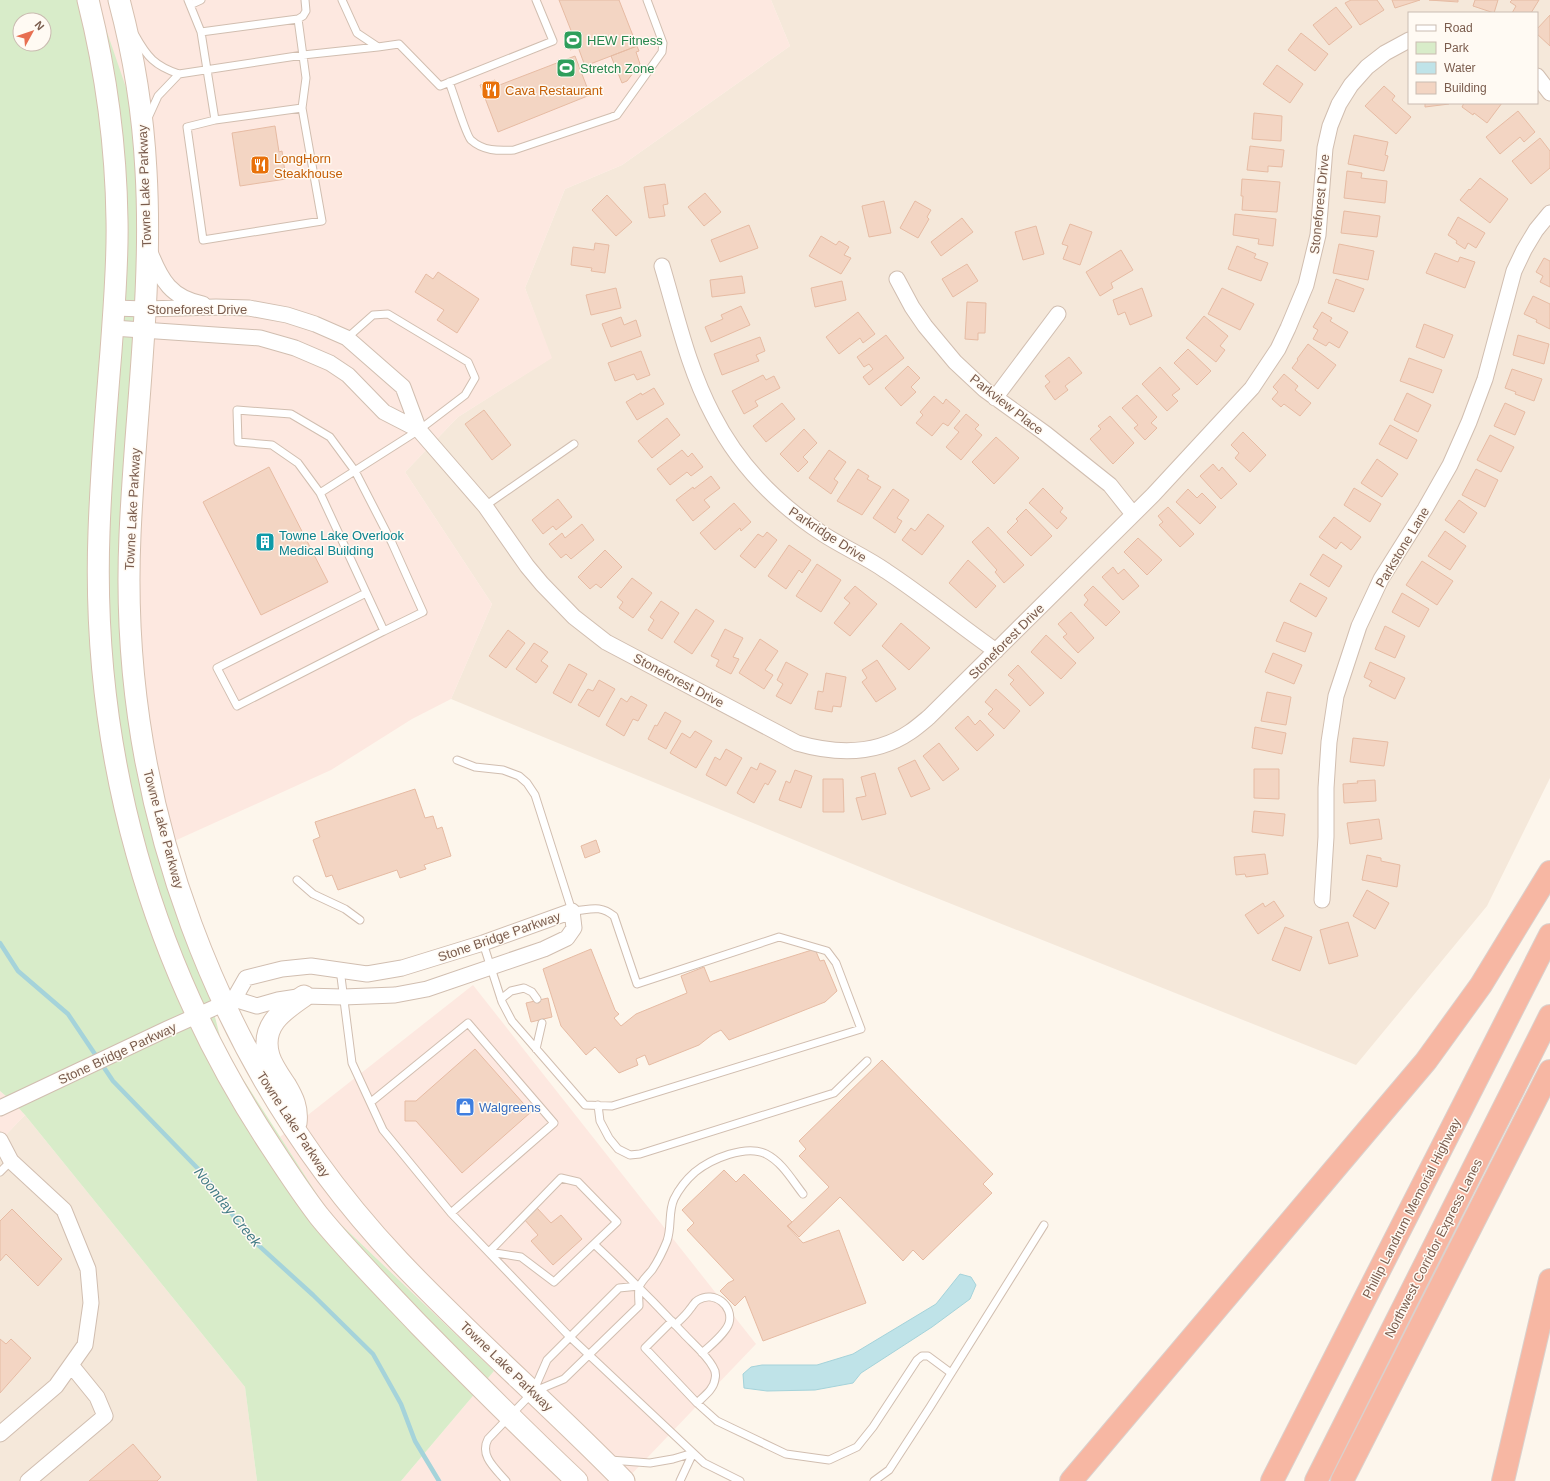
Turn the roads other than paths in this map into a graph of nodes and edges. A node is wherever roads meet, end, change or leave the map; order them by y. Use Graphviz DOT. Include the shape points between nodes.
graph roads {
  1 [pos="88,0"];
  2 [pos="201,0"];
  3 [pos="305,0"];
  4 [pos="342,0"];
  5 [pos="536,0"];
  6 [pos="647,0"];
  7 [pos="189,2"];
  8 [pos="121,8"];
  9 [pos="298,19"];
  10 [pos="201,32"];
  11 [pos="1408,41"];
  12 [pos="378,47"];
  13 [pos="303,55"];
  14 [pos="208,70"];
  15 [pos="179,74"];
  16 [pos="1538,77"];
  17 [pos="450,82"];
  18 [pos="1550,93"];
  19 [pos="302,108"];
  20 [pos="215,120"];
  21 [pos="143,130"];
  22 [pos="1550,213"];
  23 [pos="147,245"];
  24 [pos="662,266"];
  25 [pos="897,279"];
  26 [pos="216,307"];
  27 [pos="1058,314"];
  28 [pos="113,318"];
  29 [pos="144,319"];
  30 [pos="347,338"];
  31 [pos="995,398"];
  32 [pos="419,430"];
  33 [pos="574,444"];
  34 [pos="355,471"];
  35 [pos="320,493"];
  36 [pos="485,506"];
  37 [pos="1133,514"];
  38 [pos="366,593"];
  39 [pos="384,632"];
  40 [pos="996,651"];
  41 [pos="457,760"];
  42 [pos="1550,872"];
  43 [pos="297,880"];
  44 [pos="1322,900"];
  45 [pos="572,911"];
  46 [pos="360,920"];
  47 [pos="1550,935"];
  48 [pos="483,943"];
  49 [pos="491,967"];
  50 [pos="340,969"];
  51 [pos="304,996"];
  52 [pos="343,997"];
  53 [pos="501,999"];
  54 [pos="537,999"];
  55 [pos="229,1001"];
  56 [pos="196,1016"];
  57 [pos="1550,1016"];
  58 [pos="542,1024"];
  59 [pos="536,1049"];
  60 [pos="867,1061"];
  61 [pos="1550,1071"];
  62 [pos="371,1102"];
  63 [pos="598,1105"];
  64 [pos="1,1107"];
  65 [pos="296,1130"];
  66 [pos="0,1140"];
  67 [pos="11,1161"];
  68 [pos="0,1172"];
  69 [pos="803,1194"];
  70 [pos="451,1213"];
  71 [pos="1044,1225"];
  72 [pos="594,1244"];
  73 [pos="489,1252"];
  74 [pos="1550,1280"];
  75 [pos="639,1286"];
  76 [pos="674,1323"];
  77 [pos="570,1337"];
  78 [pos="702,1353"];
  79 [pos="589,1355"];
  80 [pos="71,1365"];
  81 [pos="951,1373"];
  82 [pos="533,1392"];
  83 [pos="697,1403"];
  84 [pos="509,1416"];
  85 [pos="0,1434"];
  86 [pos="693,1453"];
  87 [pos="604,1460"];
  88 [pos="28,1481"];
  89 [pos="506,1481"];
  90 [pos="577,1481"];
  91 [pos="624,1481"];
  92 [pos="680,1481"];
  93 [pos="740,1481"];
  94 [pos="874,1481"];
  95 [pos="1071,1481"];
  96 [pos="1272,1481"];
  97 [pos="1316,1481"];
  98 [pos="1342,1481"];
  99 [pos="1503,1481"];
  1 -- 28 [label="main road" via="102,60 112,137 117,224"];
  2 -- 7 [label="lane"];
  3 -- 9 [label="lane" via="306,11"];
  4 -- 12 [label="lane" via="357,33"];
  5 -- 17 [label="lane" via="553,41"];
  6 -- 17 [label="lane" via="663,43 662,52 622,108 612,117 514,150 486,149 470,139"];
  7 -- 10 [label="lane"];
  8 -- 15 [label="lane" via="153,62 167,71"];
  8 -- 21 [label="main road, Towne Lake Parkway" via="136,79"];
  9 -- 10 [label="lane"];
  9 -- 13 [label="lane"];
  10 -- 14 [label="lane"];
  11 -- 37 [label="street, Stoneforest Drive" via="1385,53 1367,67 1339,104 1325,148 1318,235 1312,263 1298,307 1278,349 1252,388"];
  12 -- 13 [label="lane"];
  12 -- 17 [label="lane" via="399,44 440,86"];
  13 -- 14 [label="lane"];
  13 -- 19 [label="lane" via="306,78"];
  14 -- 15 [label="lane"];
  14 -- 20 [label="lane"];
  15 -- 21 [label="lane" via="158,96"];
  16 -- 18 [label="street"];
  19 -- 20 [label="lane"];
  19 -- 20 [label="lane" via="322,221 203,240 187,127"];
  21 -- 23 [label="main road, Towne Lake Parkway"];
  22 -- 44 [label="street, Parkstone Lane" via="1536,230 1514,271 1485,379 1469,422 1443,477 1382,579 1360,626 1338,689 1329,742"];
  23 -- 26 [label="street" via="162,279 172,290 198,303"];
  23 -- 29 [label="main road, Towne Lake Parkway"];
  24 -- 40 [label="street, Parkridge Drive" via="687,352 703,395 725,436 752,473 779,501 803,520 884,570"];
  25 -- 31 [label="street, Parkview Place" via="912,307 939,344"];
  26 -- 29 [label="street, Stoneforest Drive"];
  26 -- 30 [label="street, Stoneforest Drive" via="249,308 287,315"];
  27 -- 31 [label="street"];
  28 -- 29 [label="street, Stoneforest Drive"];
  28 -- 29 [label="street, Stoneforest Drive"];
  28 -- 56 [label="main road" via="98,538 98,598 104,690 122,796 146,890"];
  29 -- 32 [label="street, Stoneforest Drive" via="260,338 295,348 330,363 348,376 384,412"];
  29 -- 55 [label="main road, Towne Lake Parkway" via="128,593 137,706 152,797 180,893 209,970"];
  30 -- 32 [label="street, Stoneforest Drive" via="403,387"];
  30 -- 32 [label="lane" via="373,315 388,314 468,362 475,378 465,395"];
  31 -- 37 [label="street, Parkview Place" via="1046,434 1110,485"];
  32 -- 34 [label="lane"];
  32 -- 36 [label="street, Stoneforest Drive"];
  33 -- 36 [label="lane"];
  34 -- 35 [label="lane"];
  34 -- 35 [label="lane" via="330,437 291,414 237,410 238,442 272,445 298,463"];
  34 -- 39 [label="lane" via="392,543 423,612"];
  35 -- 38 [label="lane"];
  36 -- 40 [label="street, Stoneforest Drive" via="542,584 574,617 606,642 797,743 820,750 866,750 888,744 909,733 929,718"];
  37 -- 40 [label="street, Stoneforest Drive"];
  38 -- 39 [label="lane"];
  38 -- 39 [label="lane" via="217,668 237,706"];
  41 -- 45 [label="lane" via="475,767 503,770 527,783 535,795"];
  42 -- 95 [label="highway" via="1481,985 1426,1061"];
  43 -- 46 [label="lane" via="313,894 346,909"];
  45 -- 48 [label="street, Stone Bridge Parkway"];
  45 -- 49 [label="street, Stone Bridge Parkway" via="574,928 567,938 544,949"];
  45 -- 63 [label="lane" via="600,908 614,916 637,984 779,937 826,951 836,963 861,1029 612,1106"];
  47 -- 96 [label="highway, Phillip Landrum Memorial Highway"];
  48 -- 49 [label="lane"];
  48 -- 50 [label="street, Stone Bridge Parkway" via="402,968 367,974"];
  49 -- 52 [label="street, Stone Bridge Parkway" via="427,989 395,995"];
  49 -- 53 [label="lane"];
  50 -- 52 [label="lane"];
  50 -- 55 [label="street, Stone Bridge Parkway" via="311,966 282,969 246,978"];
  51 -- 52 [label="street, Stone Bridge Parkway"];
  51 -- 55 [label="street, Stone Bridge Parkway" via="257,1006"];
  51 -- 65 [label="main road" via="272,1024 266,1042 269,1058 294,1101 297,1115"];
  52 -- 62 [label="lane" via="352,1063"];
  53 -- 54 [label="lane" via="511,991 524,988 532,992"];
  53 -- 59 [label="lane" via="512,1021"];
  55 -- 56 [label="street, Stone Bridge Parkway"];
  55 -- 65 [label="main road, Towne Lake Parkway" via="266,1084"];
  56 -- 64 [label="street, Stone Bridge Parkway"];
  56 -- 84 [label="main road" via="217,1058 254,1120 316,1212 349,1252"];
  57 -- 97 [label="highway, Northwest Corridor Express Lanes"];
  58 -- 59 [label="lane"];
  59 -- 63 [label="lane" via="585,1105"];
  60 -- 63 [label="lane" via="834,1093 640,1154 630,1155 618,1148 609,1138 600,1121"];
  61 -- 98 [label="highway"];
  62 -- 70 [label="lane" via="383,1130"];
  62 -- 70 [label="lane" via="468,1024 554,1123"];
  65 -- 82 [label="main road, Towne Lake Parkway" via="328,1176 398,1259"];
  66 -- 67 [label="street"];
  67 -- 68 [label="lane"];
  67 -- 80 [label="street" via="64,1210 88,1269 92,1303 85,1345"];
  69 -- 75 [label="lane" via="785,1170 766,1154 756,1151 736,1153 708,1164 694,1173 680,1189 671,1206 668,1239 652,1270"];
  70 -- 73 [label="lane"];
  71 -- 81 [label="lane"];
  72 -- 73 [label="lane" via="554,1282 521,1257"];
  72 -- 73 [label="lane" via="617,1222 578,1182 561,1178"];
  72 -- 75 [label="lane"];
  73 -- 77 [label="lane"];
  74 -- 99 [label="highway"];
  75 -- 76 [label="lane"];
  75 -- 77 [label="lane" via="619,1288"];
  75 -- 79 [label="lane" via="639,1306"];
  76 -- 78 [label="lane"];
  76 -- 78 [label="lane" via="705,1297 719,1299 724,1304 730,1316 729,1324"];
  76 -- 83 [label="lane" via="645,1348"];
  77 -- 79 [label="lane"];
  77 -- 82 [label="lane" via="547,1360"];
  78 -- 83 [label="lane" via="714,1369 716,1379"];
  79 -- 82 [label="lane" via="564,1379"];
  79 -- 86 [label="lane"];
  80 -- 85 [label="street" via="56,1386"];
  80 -- 88 [label="street" via="97,1397 105,1416"];
  81 -- 83 [label="lane" via="928,1356 922,1356 857,1447 829,1460 786,1454 717,1421"];
  81 -- 94 [label="lane" via="889,1470"];
  82 -- 84 [label="lane"];
  82 -- 87 [label="main road, Towne Lake Parkway"];
  84 -- 89 [label="lane" via="488,1439 484,1451"];
  84 -- 90 [label="main road"];
  86 -- 87 [label="lane" via="650,1463"];
  86 -- 92 [label="lane"];
  86 -- 93 [label="lane" via="704,1463"];
  87 -- 91 [label="main road, Towne Lake Parkway"];
}
